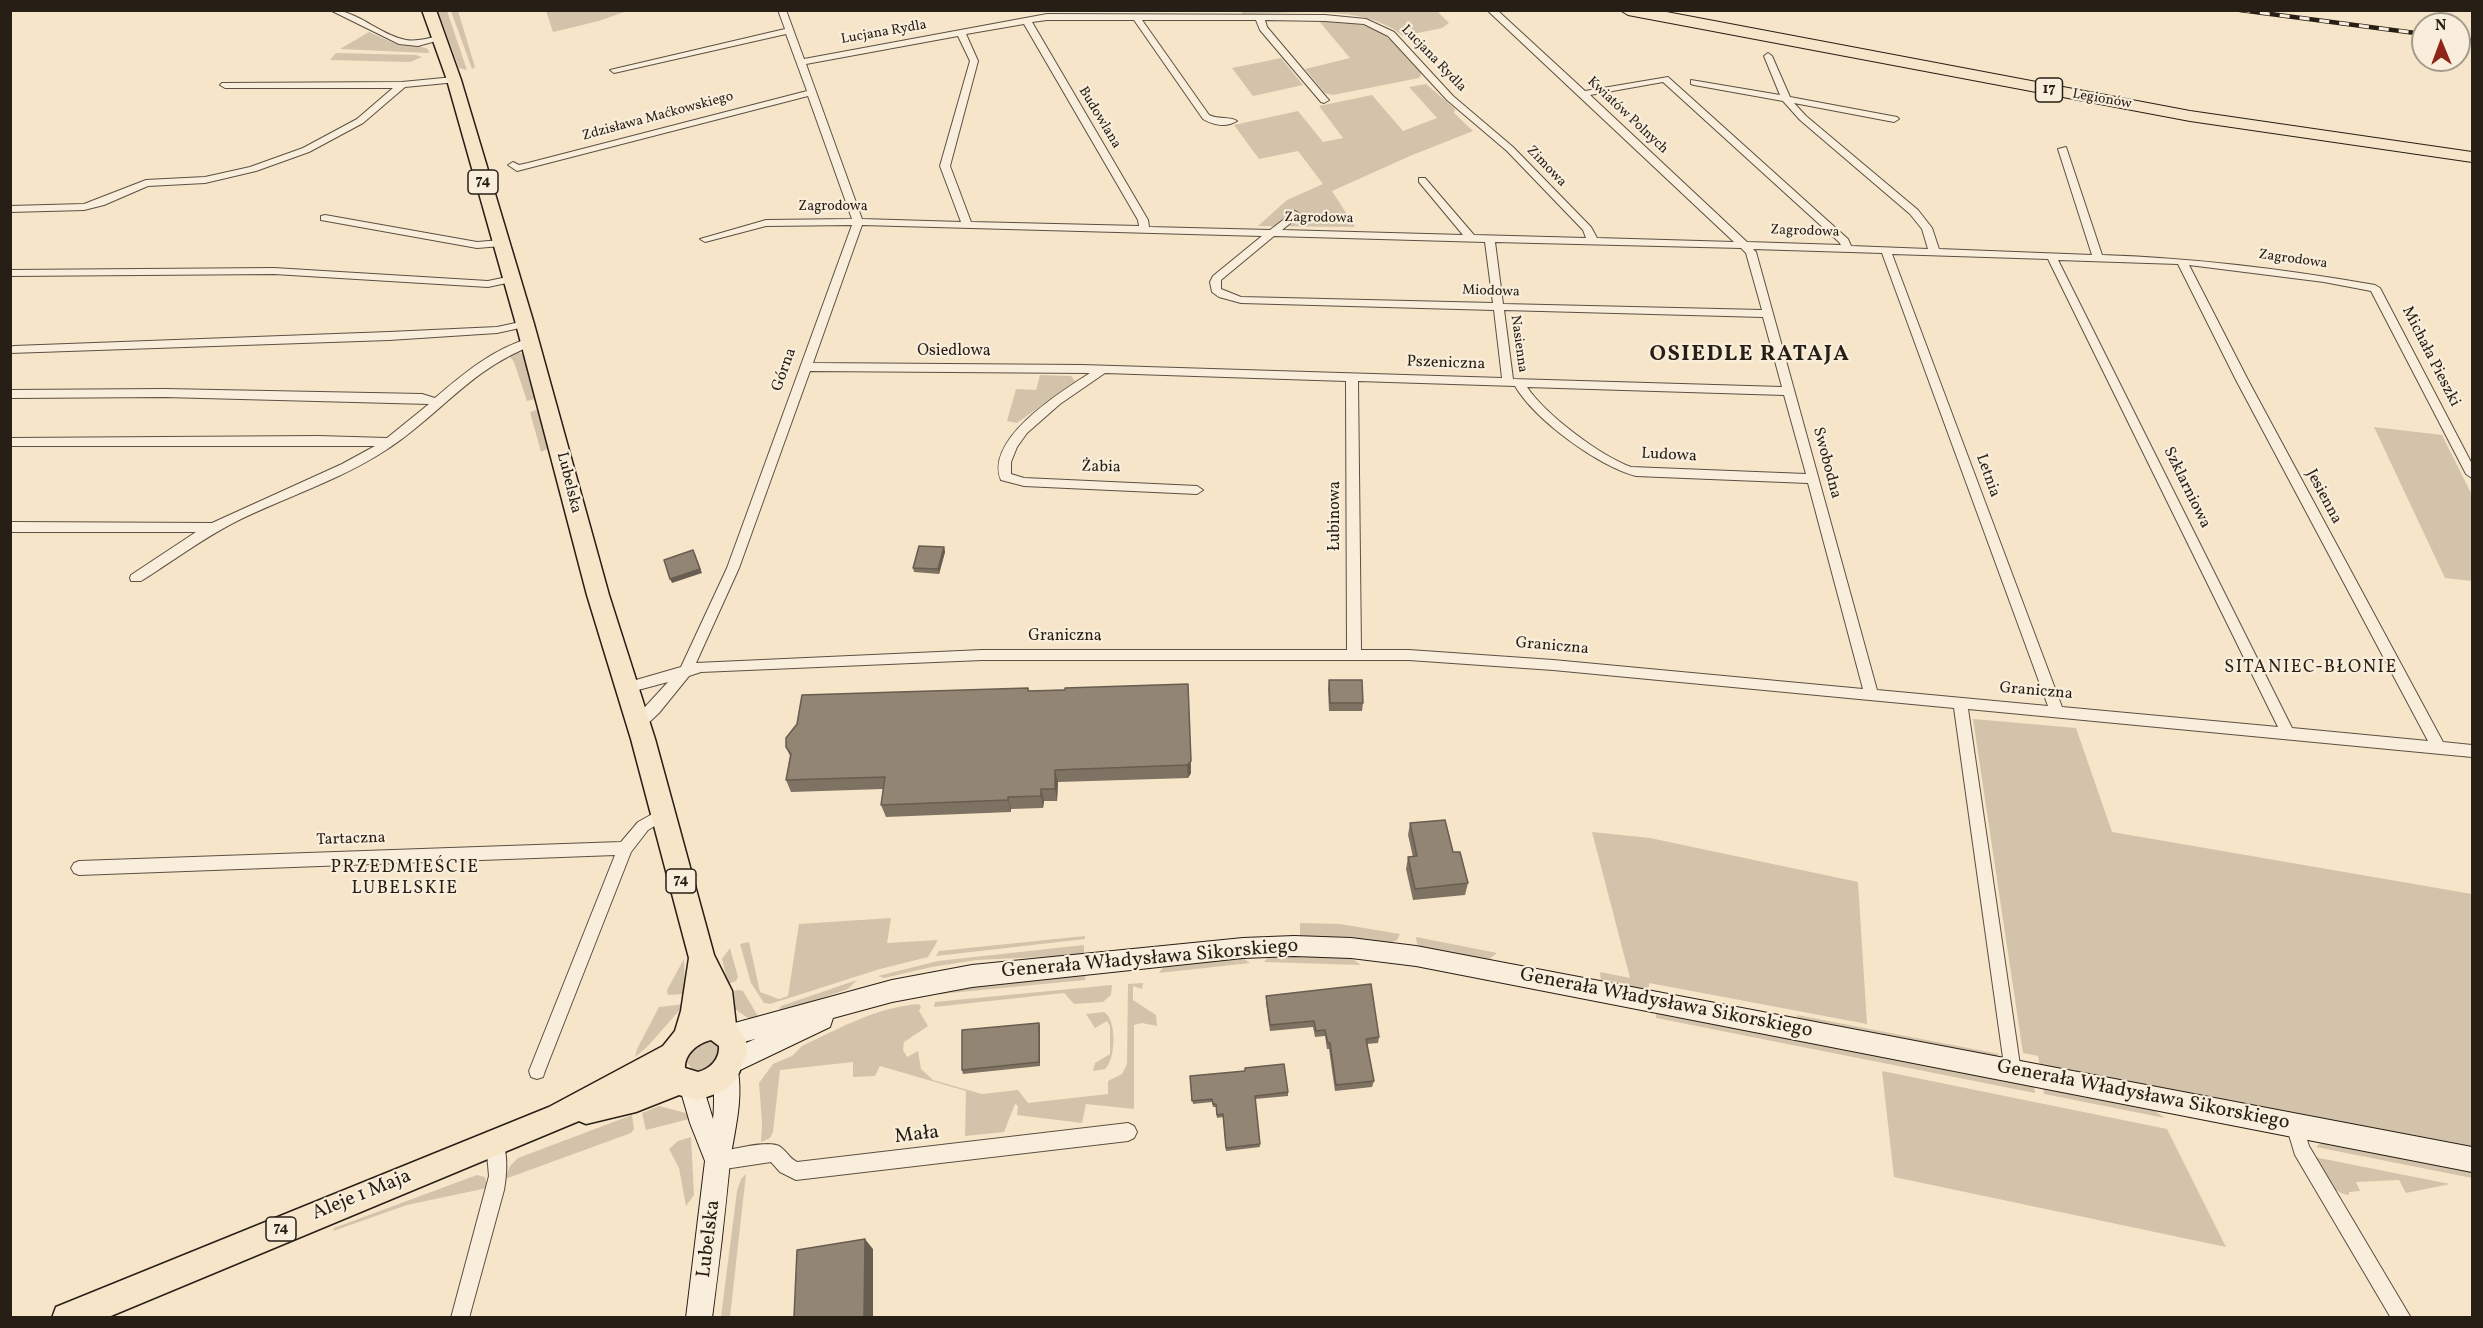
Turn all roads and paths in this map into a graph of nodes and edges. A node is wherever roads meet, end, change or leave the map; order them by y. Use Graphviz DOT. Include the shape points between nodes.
graph roads {
  1 [pos="334,10"];
  2 [pos="429,10"];
  3 [pos="782,10"];
  4 [pos="1491,10"];
  5 [pos="1628,10"];
  6 [pos="1136,17"];
  7 [pos="1260,18"];
  8 [pos="1026,20"];
  9 [pos="789,31"];
  10 [pos="961,32"];
  11 [pos="439,39"];
  12 [pos="1768,56"];
  13 [pos="800,62"];
  14 [pos="614,70"];
  15 [pos="454,80"];
  16 [pos="1694,82"];
  17 [pos="225,85"];
  18 [pos="402,85"];
  19 [pos="811,93"];
  20 [pos="1583,94"];
  21 [pos="1324,100"];
  22 [pos="1787,101"];
  23 [pos="1473,117"];
  24 [pos="1894,119"];
  25 [pos="1232,121"];
  26 [pos="2063,149"];
  27 [pos="2472,157"];
  28 [pos="513,165"];
  29 [pos="1422,180"];
  30 [pos="10,209"];
  31 [pos="1295,214"];
  32 [pos="325,218"];
  33 [pos="858,222"];
  34 [pos="967,225"];
  35 [pos="1144,230"];
  36 [pos="1272,233"];
  37 [pos="1471,238"];
  38 [pos="1490,238"];
  39 [pos="705,239"];
  40 [pos="1593,241"];
  41 [pos="501,243"];
  42 [pos="1741,245"];
  43 [pos="1847,249"];
  44 [pos="1886,250"];
  45 [pos="1935,253"];
  46 [pos="2052,257"];
  47 [pos="2098,258"];
  48 [pos="2182,261"];
  49 [pos="10,273"];
  50 [pos="512,279"];
  51 [pos="2375,288"];
  52 [pos="1498,307"];
  53 [pos="1768,314"];
  54 [pos="527,333"];
  55 [pos="14,350"];
  56 [pos="806,367"];
  57 [pos="1102,370"];
  58 [pos="1352,378"];
  59 [pos="1513,383"];
  60 [pos="1789,391"];
  61 [pos="10,394"];
  62 [pos="437,402"];
  63 [pos="10,442"];
  64 [pos="389,442"];
  65 [pos="2472,474"];
  66 [pos="1813,479"];
  67 [pos="1197,490"];
  68 [pos="10,527"];
  69 [pos="214,528"];
  70 [pos="136,579"];
  71 [pos="1354,654"];
  72 [pos="686,670"];
  73 [pos="627,688"];
  74 [pos="1872,696"];
  75 [pos="1960,703"];
  76 [pos="2056,712"];
  77 [pos="638,724"];
  78 [pos="2288,734"];
  79 [pos="2438,747"];
  80 [pos="2472,751"];
  81 [pos="663,814"];
  82 [pos="625,848"];
  83 [pos="79,868"];
  84 [pos="702,958"];
  85 [pos="854,1003"];
  86 [pos="726,1033"];
  87 [pos="682,1064"];
  88 [pos="728,1066"];
  89 [pos="537,1071"];
  90 [pos="2013,1072"];
  91 [pos="2295,1125"];
  92 [pos="1128,1132"];
  93 [pos="495,1142"];
  94 [pos="2472,1160"];
  95 [pos="718,1161"];
  96 [pos="67,1317"];
  97 [pos="460,1317"];
  98 [pos="699,1317"];
  99 [pos="2402,1317"];
  1 -- 11 [label="street" via="402,42"];
  2 -- 11 [label="main road, Lubelska / 74"];
  3 -- 9 [label="street"];
  4 -- 20 [label="street, Kwiatów Polnych"];
  5 -- 27 [label="highway, Legionów / 17" via="2190,116"];
  6 -- 7 [label="street, Lucjana Rydla"];
  6 -- 8 [label="street, Lucjana Rydla" via="1051,16"];
  6 -- 25 [label="street" via="1206,117 1215,122"];
  7 -- 21 [label="street" via="1263,28"];
  7 -- 23 [label="street, Lucjana Rydla" via="1336,18 1376,25 1391,34 1450,98"];
  8 -- 10 [label="street, Lucjana Rydla"];
  8 -- 35 [label="street, Budowlana" via="1143,219"];
  9 -- 13 [label="street"];
  9 -- 14 [label="street"];
  10 -- 13 [label="street, Lucjana Rydla"];
  10 -- 34 [label="street" via="974,61 945,166"];
  11 -- 15 [label="main road, Lubelska / 74"];
  12 -- 22 [label="street"];
  13 -- 19 [label="street"];
  15 -- 18 [label="street"];
  15 -- 41 [label="main road, Lubelska / 74"];
  16 -- 22 [label="street"];
  17 -- 18 [label="street"];
  18 -- 30 [label="street" via="360,121 306,150 253,170 205,180 146,183 84,207"];
  19 -- 28 [label="street, Zdzisława Maćkowskiego" via="530,165"];
  19 -- 33 [label="street"];
  20 -- 42 [label="street, Kwiatów Polnych"];
  20 -- 43 [label="street" via="1665,79 1844,241"];
  22 -- 24 [label="street"];
  22 -- 45 [label="street" via="1914,212 1927,228"];
  23 -- 40 [label="street, Zimowa" via="1547,187 1587,229"];
  26 -- 47 [label="street"];
  29 -- 37 [label="street"];
  31 -- 36 [label="street"];
  32 -- 41 [label="street" via="477,245"];
  33 -- 34 [label="street, Zagrodowa"];
  33 -- 39 [label="street, Zagrodowa" via="766,223"];
  33 -- 56 [label="street, Górna"];
  34 -- 35 [label="street, Zagrodowa"];
  35 -- 36 [label="street, Zagrodowa"];
  36 -- 37 [label="street, Zagrodowa"];
  36 -- 52 [label="street, Miodowa" via="1217,278 1216,290 1242,300"];
  37 -- 38 [label="street, Zagrodowa"];
  38 -- 40 [label="street, Zagrodowa"];
  38 -- 52 [label="street, Nasienna"];
  40 -- 42 [label="street, Zagrodowa"];
  41 -- 50 [label="main road, Lubelska / 74"];
  42 -- 43 [label="street, Zagrodowa"];
  42 -- 53 [label="street, Swobodna" via="1751,252"];
  43 -- 44 [label="street, Zagrodowa"];
  44 -- 45 [label="street, Zagrodowa"];
  44 -- 76 [label="street, Letnia"];
  45 -- 46 [label="street, Zagrodowa"];
  46 -- 47 [label="street, Zagrodowa"];
  46 -- 78 [label="street, Szklarniowa"];
  47 -- 48 [label="street, Zagrodowa"];
  48 -- 51 [label="street, Zagrodowa"];
  48 -- 79 [label="street, Jesienna"];
  49 -- 50 [label="street" via="274,271 488,284"];
  50 -- 54 [label="main road, Lubelska / 74"];
  51 -- 65 [label="street, Michała Pieszki"];
  52 -- 53 [label="street, Miodowa"];
  52 -- 59 [label="street, Nasienna"];
  53 -- 60 [label="street, Swobodna"];
  54 -- 55 [label="street" via="497,330"];
  54 -- 62 [label="street"];
  54 -- 73 [label="main road, Lubelska / 74"];
  56 -- 57 [label="street, Osiedlowa"];
  56 -- 72 [label="street, Górna" via="733,568"];
  57 -- 58 [label="street, Pszeniczna"];
  57 -- 67 [label="street, Żabia" via="1024,429 1007,455 1005,477 1024,482"];
  58 -- 59 [label="street, Pszeniczna"];
  58 -- 71 [label="street, Łubinowa"];
  59 -- 60 [label="street, Pszeniczna"];
  59 -- 66 [label="street, Ludowa" via="1606,460 1625,469"];
  60 -- 66 [label="street, Swobodna"];
  61 -- 62 [label="street" via="319,396 422,398"];
  62 -- 64 [label="street"];
  63 -- 64 [label="street"];
  64 -- 69 [label="street"];
  66 -- 74 [label="street, Swobodna"];
  68 -- 69 [label="street"];
  69 -- 70 [label="street"];
  71 -- 72 [label="street, Graniczna" via="982,655"];
  71 -- 74 [label="street, Graniczna" via="1485,659"];
  72 -- 73 [label="street, Graniczna"];
  72 -- 77 [label="street, Górna"];
  73 -- 77 [label="main road, Lubelska / 74"];
  74 -- 75 [label="street, Graniczna"];
  75 -- 76 [label="street, Graniczna"];
  75 -- 90 [label="street"];
  76 -- 78 [label="street, Graniczna"];
  77 -- 81 [label="main road, Lubelska / 74"];
  78 -- 79 [label="street, Graniczna"];
  79 -- 80 [label="street, Graniczna"];
  81 -- 82 [label="street" via="643,826"];
  81 -- 84 [label="main road, Lubelska / 74"];
  82 -- 83 [label="street, Tartaczna"];
  82 -- 89 [label="street"];
  84 -- 86 [label="main road, Lubelska / 74" via="718,991"];
  84 -- 87 [label="main road, Lubelska / 74"];
  85 -- 86 [label="street"];
  85 -- 88 [label="street"];
  85 -- 90 [label="street, Generała Władysława Sikorskiego" via="909,987 972,976 1244,948 1351,948 1416,956"];
  86 -- 87 [label="main road, 74" via="706,1028"];
  86 -- 88 [label="main road, 74" via="734,1050"];
  87 -- 88 [label="main road, 74" via="711,1082"];
  87 -- 93 [label="main road, Aleje 1 Maja / 74" via="636,1098 559,1117"];
  87 -- 95 [label="street, Lubelska"];
  88 -- 95 [label="street, Lubelska" via="726,1116"];
  90 -- 91 [label="street, Generała Władysława Sikorskiego"];
  91 -- 94 [label="street, Generała Władysława Sikorskiego"];
  91 -- 99 [label="street" via="2306,1158"];
  92 -- 95 [label="street, Mała" via="796,1171 775,1153"];
  93 -- 96 [label="main road, Aleje 1 Maja / 74"];
  93 -- 97 [label="street" via="498,1176"];
  95 -- 98 [label="street, Lubelska"];
}
